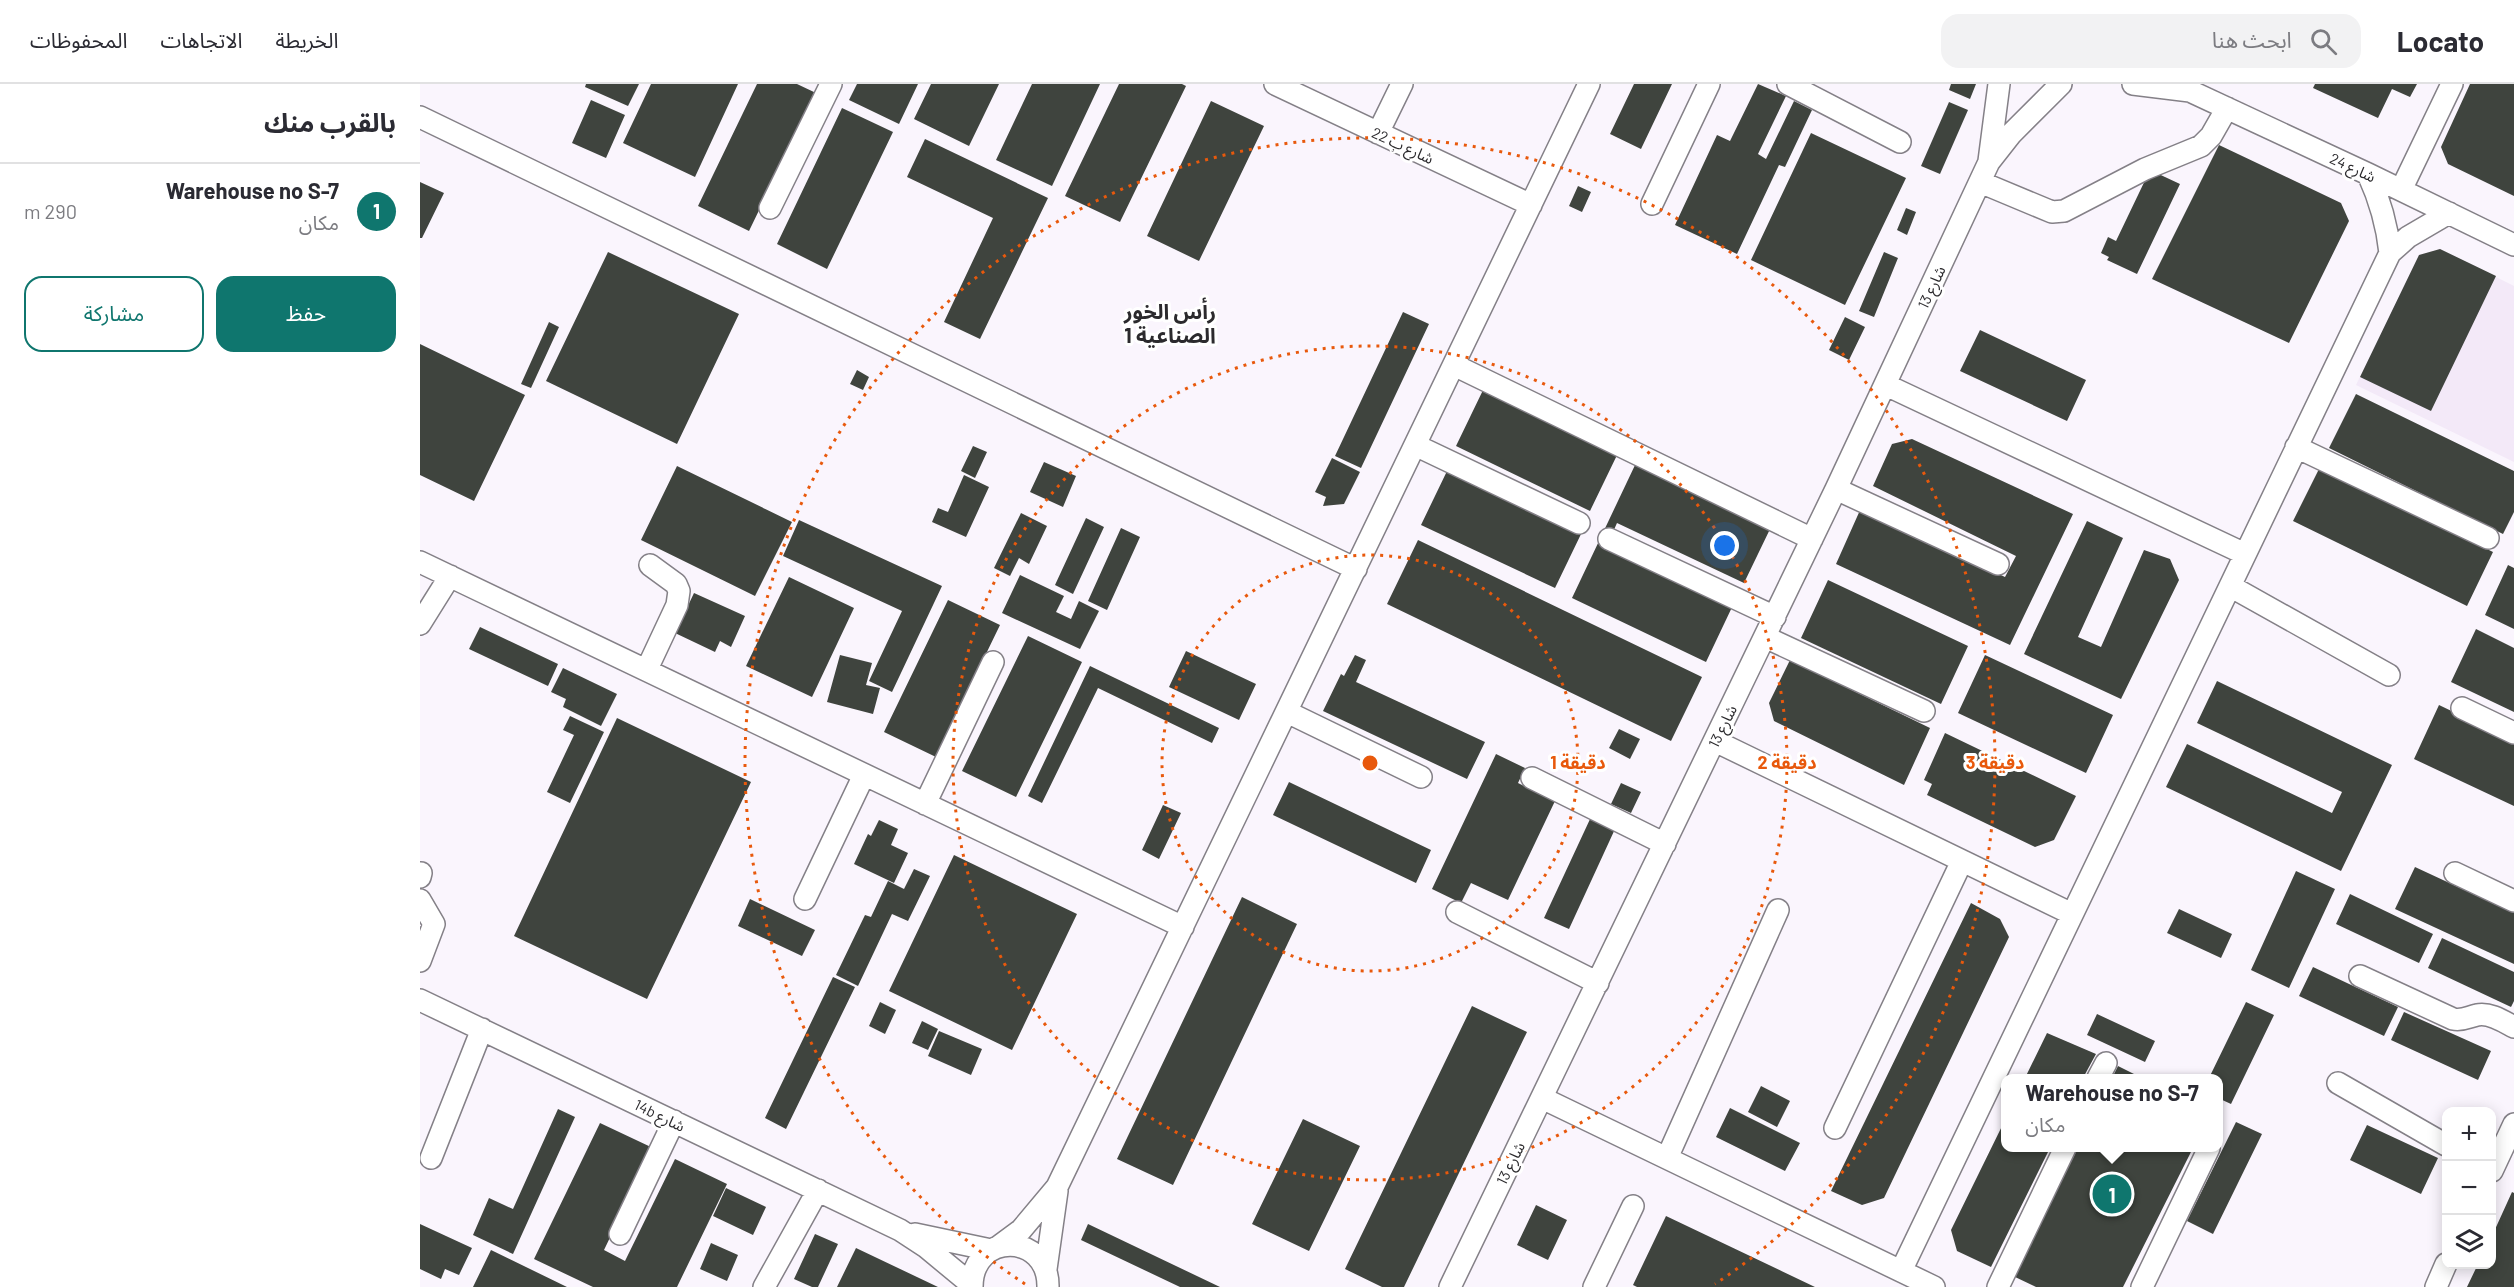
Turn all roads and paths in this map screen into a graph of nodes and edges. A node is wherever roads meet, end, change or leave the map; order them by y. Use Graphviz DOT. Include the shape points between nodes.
graph roads {
  1 [pos="831,84"];
  2 [pos="1275,84"];
  3 [pos="1402,84"];
  4 [pos="1589,84"];
  5 [pos="1709,84"];
  6 [pos="1788,84"];
  7 [pos="1999,84"];
  8 [pos="2061,84"];
  9 [pos="2133,84"];
  10 [pos="2452,84"];
  11 [pos="2186,88"];
  12 [pos="2227,108"];
  13 [pos="420,117"];
  14 [pos="1378,133"];
  15 [pos="1900,142"];
  16 [pos="1989,162"];
  17 [pos="2368,174"];
  18 [pos="1980,182"];
  19 [pos="2401,190"];
  20 [pos="1652,204"];
  21 [pos="1531,206"];
  22 [pos="770,208"];
  23 [pos="2449,213"];
  24 [pos="2514,245"];
  25 [pos="2390,253"];
  26 [pos="1454,365"];
  27 [pos="1886,385"];
  28 [pos="1415,445"];
  29 [pos="2296,447"];
  30 [pos="1836,489"];
  31 [pos="1579,523"];
  32 [pos="2488,538"];
  33 [pos="1609,539"];
  34 [pos="1812,539"];
  35 [pos="2245,554"];
  36 [pos="420,562"];
  37 [pos="1998,564"];
  38 [pos="650,566"];
  39 [pos="1356,569"];
  40 [pos="450,576"];
  41 [pos="2230,586"];
  42 [pos="1775,617"];
  43 [pos="420,624"];
  44 [pos="1765,637"];
  45 [pos="993,662"];
  46 [pos="647,669"];
  47 [pos="2389,675"];
  48 [pos="2462,708"];
  49 [pos="1924,711"];
  50 [pos="1287,712"];
  51 [pos="2514,733"];
  52 [pos="1715,741"];
  53 [pos="864,775"];
  54 [pos="1420,777"];
  55 [pos="1532,778"];
  56 [pos="925,804"];
  57 [pos="1665,844"];
  58 [pos="1962,861"];
  59 [pos="2455,873"];
  60 [pos="805,899"];
  61 [pos="420,900"];
  62 [pos="2514,901"];
  63 [pos="1778,910"];
  64 [pos="1457,912"];
  65 [pos="2072,914"];
  66 [pos="1183,927"];
  67 [pos="420,961"];
  68 [pos="2360,976"];
  69 [pos="1598,983"];
  70 [pos="420,1000"];
  71 [pos="2514,1027"];
  72 [pos="482,1029"];
  73 [pos="2337,1083"];
  74 [pos="1542,1098"];
  75 [pos="674,1121"];
  76 [pos="2514,1124"];
  77 [pos="1835,1128"];
  78 [pos="2442,1143"];
  79 [pos="2063,1152"];
  80 [pos="2207,1152"];
  81 [pos="431,1158"];
  82 [pos="1667,1158"];
  83 [pos="2496,1162"];
  84 [pos="1057,1187"];
  85 [pos="818,1190"];
  86 [pos="1633,1206"];
  87 [pos="900,1230"];
  88 [pos="620,1234"];
  89 [pos="994,1248"];
  90 [pos="2444,1269"];
  91 [pos="1901,1271"];
  92 [pos="1050,1281"];
  93 [pos="972,1286"];
  94 [pos="764,1287"];
  95 [pos="1450,1287"];
  96 [pos="1594,1287"];
  97 [pos="1934,1287"];
  98 [pos="1998,1287"];
  99 [pos="2142,1287"];
  100 [pos="2436,1287"];
  1 -- 22 [label="street"];
  2 -- 14 [label="street, شارع ب 22"];
  3 -- 14 [label="street"];
  4 -- 21 [label="street"];
  5 -- 20 [label="street"];
  6 -- 15 [label="street"];
  7 -- 16 [label="street, شارع 13"];
  8 -- 16 [label="street, شارع 13"];
  9 -- 11 [label="street, شارع 24"];
  10 -- 19 [label="street"];
  11 -- 12 [label="street, شارع 24"];
  12 -- 17 [label="street, شارع 24"];
  12 -- 18 [label="street" via="2201,146 2145,169 2064,211 2052,212"];
  13 -- 39 [label="street"];
  14 -- 21 [label="street, شارع ب 22"];
  16 -- 18 [label="street, شارع 13"];
  17 -- 19 [label="street, شارع 24"];
  17 -- 25 [label="street" via="2380,199"];
  18 -- 27 [label="street, شارع 13"];
  19 -- 23 [label="street, شارع 24"];
  21 -- 26 [label="street"];
  23 -- 24 [label="street, شارع 24"];
  23 -- 25 [label="street" via="2408,237"];
  25 -- 29 [label="street"];
  26 -- 28 [label="street"];
  26 -- 34 [label="street"];
  27 -- 30 [label="street, شارع 13"];
  27 -- 35 [label="street"];
  28 -- 31 [label="street"];
  28 -- 39 [label="street"];
  29 -- 32 [label="street"];
  29 -- 35 [label="street"];
  30 -- 34 [label="street, شارع 13"];
  30 -- 37 [label="street"];
  33 -- 42 [label="street"];
  34 -- 42 [label="street, شارع 13"];
  35 -- 41 [label="street"];
  36 -- 40 [label="street"];
  38 -- 46 [label="street" via="676,584 678,597"];
  39 -- 50 [label="street"];
  40 -- 43 [label="street"];
  40 -- 46 [label="street"];
  41 -- 47 [label="street"];
  41 -- 65 [label="street"];
  42 -- 44 [label="street, شارع 13"];
  44 -- 49 [label="street"];
  44 -- 52 [label="street, شارع 13"];
  45 -- 56 [label="street"];
  46 -- 53 [label="street"];
  48 -- 51 [label="street"];
  50 -- 54 [label="street"];
  50 -- 66 [label="street"];
  52 -- 57 [label="street, شارع 13"];
  52 -- 58 [label="street"];
  53 -- 56 [label="street"];
  53 -- 60 [label="street"];
  55 -- 57 [label="street"];
  56 -- 66 [label="street"];
  57 -- 69 [label="street, شارع 13"];
  58 -- 65 [label="street"];
  58 -- 77 [label="street"];
  59 -- 62 [label="street"];
  61 -- 67 [label="street" via="434,924"];
  63 -- 82 [label="street"];
  64 -- 69 [label="street"];
  65 -- 91 [label="street"];
  66 -- 84 [label="street"];
  68 -- 71 [label="street" via="2453,1019 2488,1015"];
  69 -- 74 [label="street, شارع 13"];
  70 -- 72 [label="street, 14b شارع"];
  72 -- 75 [label="street, 14b شارع"];
  72 -- 81 [label="street"];
  73 -- 78 [label="street"];
  74 -- 82 [label="street"];
  74 -- 95 [label="street, شارع 13"];
  75 -- 85 [label="street, 14b شارع"];
  75 -- 88 [label="street"];
  76 -- 83 [label="street"];
  79 -- 98 [label="street"];
  80 -- 99 [label="street"];
  82 -- 91 [label="street"];
  84 -- 89 [label="street" via="1021,1230"];
  84 -- 92 [label="street"];
  85 -- 87 [label="street, 14b شارع"];
  85 -- 94 [label="street"];
  86 -- 96 [label="street"];
  87 -- 89 [label="street, 14b شارع" via="960,1245"];
  87 -- 93 [label="street, 14b شارع"];
  89 -- 92 [label="street, 14b شارع" via="1027,1248 1038,1257"];
  89 -- 93 [label="street" via="980,1259"];
  90 -- 100 [label="street"];
  91 -- 97 [label="street"];
}
